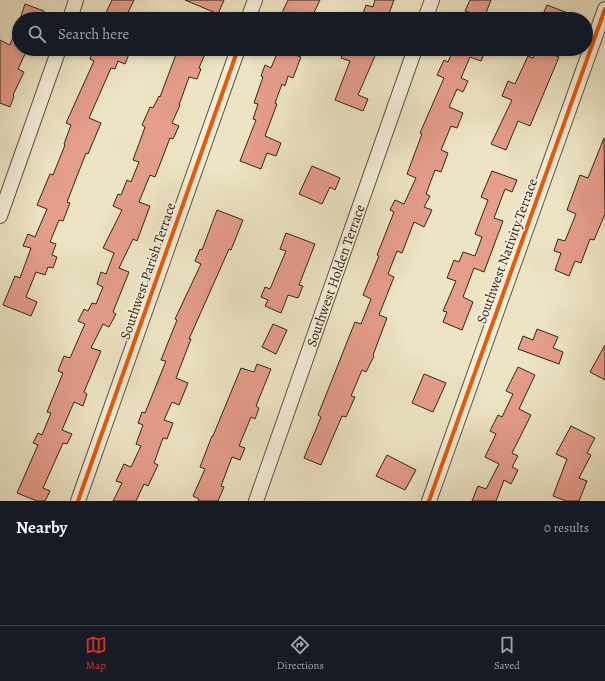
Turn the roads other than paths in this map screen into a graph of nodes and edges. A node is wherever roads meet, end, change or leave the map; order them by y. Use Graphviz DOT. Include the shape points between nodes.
graph roads {
  1 [pos="76,0"];
  2 [pos="255,0"];
  3 [pos="432,0"];
  4 [pos="605,9"];
  5 [pos="72,12"];
  6 [pos="251,12"];
  7 [pos="428,12"];
  8 [pos="593,43"];
  9 [pos="57,56"];
  10 [pos="236,56"];
  11 [pos="412,56"];
  12 [pos="588,56"];
  13 [pos="0,216"];
  14 [pos="78,501"];
  15 [pos="256,501"];
  16 [pos="429,501"];
  1 -- 5 [label="street"];
  2 -- 6 [label="street"];
  3 -- 7 [label="street"];
  4 -- 8 [label="street, Southwest Nativity Terrace"];
  9 -- 13 [label="street"];
  10 -- 14 [label="street, Southwest Parish Terrace"];
  11 -- 15 [label="street, Southwest Holden Terrace"];
  12 -- 16 [label="street, Southwest Nativity Terrace"];
}
